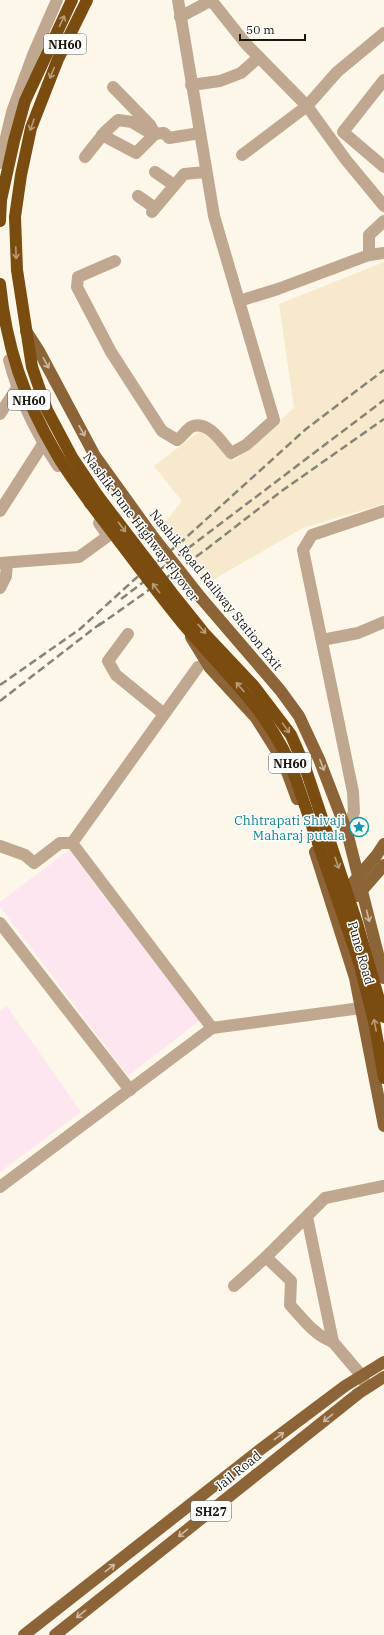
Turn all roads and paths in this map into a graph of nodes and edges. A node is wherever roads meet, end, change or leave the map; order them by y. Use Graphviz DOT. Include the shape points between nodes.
graph roads {
  1 [pos="58,0"];
  2 [pos="72,0"];
  3 [pos="86,0"];
  4 [pos="178,0"];
  5 [pos="180,17"];
  6 [pos="384,33"];
  7 [pos="259,57"];
  8 [pos="384,80"];
  9 [pos="192,85"];
  10 [pos="113,87"];
  11 [pos="307,106"];
  12 [pos="155,134"];
  13 [pos="200,134"];
  14 [pos="102,135"];
  15 [pos="242,155"];
  16 [pos="85,157"];
  17 [pos="382,162"];
  18 [pos="0,163"];
  19 [pos="155,172"];
  20 [pos="206,172"];
  21 [pos="174,185"];
  22 [pos="138,196"];
  23 [pos="384,206"];
  24 [pos="0,221"];
  25 [pos="384,221"];
  26 [pos="384,252"];
  27 [pos="369,255"];
  28 [pos="115,261"];
  29 [pos="0,284"];
  30 [pos="239,301"];
  31 [pos="0,316"];
  32 [pos="26,331"];
  33 [pos="17,388"];
  34 [pos="0,414"];
  35 [pos="43,444"];
  36 [pos="94,500"];
  37 [pos="0,511"];
  38 [pos="384,511"];
  39 [pos="3,563"];
  40 [pos="0,588"];
  41 [pos="384,622"];
  42 [pos="184,624"];
  43 [pos="128,634"];
  44 [pos="322,640"];
  45 [pos="201,663"];
  46 [pos="164,714"];
  47 [pos="347,832"];
  48 [pos="72,843"];
  49 [pos="384,844"];
  50 [pos="0,846"];
  51 [pos="384,865"];
  52 [pos="358,879"];
  53 [pos="362,891"];
  54 [pos="334,912"];
  55 [pos="0,923"];
  56 [pos="384,978"];
  57 [pos="361,1008"];
  58 [pos="384,1017"];
  59 [pos="212,1028"];
  60 [pos="384,1078"];
  61 [pos="130,1090"];
  62 [pos="384,1126"];
  63 [pos="384,1186"];
  64 [pos="0,1188"];
  65 [pos="307,1217"];
  66 [pos="266,1258"];
  67 [pos="234,1286"];
  68 [pos="333,1342"];
  69 [pos="384,1362"];
  70 [pos="365,1373"];
  71 [pos="384,1377"];
  72 [pos="367,1387"];
  73 [pos="62,1633"];
  74 [pos="24,1635"];
  1 -- 18 [label="street" via="33,54 12,112"];
  24 -- 2 [label="highway, NH60, one-way" via="1,200 25,101"];
  3 -- 32 [label="highway, Nashik Pune Highway Flyover / NH60, one-way" via="58,59 31,128 21,175 15,217 17,270"];
  4 -- 5 [label="street"];
  5 -- 7 [label="street" via="210,1"];
  5 -- 9 [label="street"];
  6 -- 11 [label="street" via="337,72"];
  7 -- 9 [label="street" via="242,73 220,81"];
  7 -- 11 [label="street"];
  8 -- 17 [label="street" via="343,132"];
  9 -- 13 [label="street"];
  10 -- 12 [label="street" via="150,125"];
  11 -- 15 [label="street"];
  11 -- 23 [label="street" via="346,160"];
  12 -- 13 [label="street" via="164,133 173,138"];
  12 -- 14 [label="street" via="132,122 120,120 115,121"];
  12 -- 14 [label="street" via="136,153"];
  13 -- 20 [label="street"];
  14 -- 16 [label="street"];
  19 -- 21 [label="street"];
  20 -- 21 [label="street" via="184,174"];
  20 -- 30 [label="street" via="214,216"];
  21 -- 22 [label="street" via="153,210"];
  25 -- 27 [label="street" via="369,235"];
  26 -- 27 [label="street"];
  27 -- 30 [label="street"];
  28 -- 30 [label="street" via="78,277 77,287 111,352 162,431 177,440 190,428 198,425 207,428 231,453 246,445 274,420"];
  29 -- 36 [label="highway, Nashik Pune Highway Flyover / NH60" via="14,361 29,400 56,454"];
  31 -- 33 [label="street"];
  32 -- 36 [label="highway, Nashik Pune Highway Flyover / NH60" via="32,367 47,410"];
  32 -- 47 [label="main road, Nashik Road Railway Station Exit, one-way, bridge" via="95,456 154,538 299,716 319,759"];
  33 -- 34 [label="street"];
  33 -- 35 [label="street"];
  35 -- 37 [label="street"];
  35 -- 39 [label="street" via="108,536 79,557"];
  42 -- 36 [label="highway, Nashik Pune Highway Flyover / NH60, one-way, bridge"];
  36 -- 58 [label="highway, Nashik Pune Highway Flyover / NH60, one-way, bridge" via="204,632 253,685 290,735 305,767 357,923"];
  38 -- 44 [label="street" via="312,535 303,550"];
  39 -- 40 [label="street" via="6,576"];
  41 -- 44 [label="street" via="358,633"];
  42 -- 45 [label="main road, Pune Road, bridge"];
  60 -- 42 [label="highway, Nashik Pune Highway Flyover / NH60, one-way, bridge" via="374,1021 359,962 291,766 265,717"];
  43 -- 46 [label="street" via="108,661 116,675"];
  44 -- 47 [label="street" via="353,792 354,812"];
  45 -- 46 [label="street"];
  45 -- 54 [label="main road, Pune Road" via="256,718 283,761"];
  46 -- 48 [label="street"];
  47 -- 52 [label="main road, Nashik Road Railway Station Exit"];
  48 -- 50 [label="street" via="60,843 34,863 25,855"];
  48 -- 59 [label="street"];
  49 -- 52 [label="main road"];
  51 -- 53 [label="main road"];
  52 -- 53 [label="main road, Nashik Road Railway Station Exit"];
  52 -- 54 [label="main road"];
  53 -- 54 [label="main road"];
  53 -- 56 [label="main road, Nashik Road Railway Station Exit, one-way"];
  54 -- 57 [label="main road, Pune Road" via="355,978"];
  55 -- 61 [label="street"];
  57 -- 59 [label="street"];
  57 -- 62 [label="main road, Pune Road"];
  59 -- 61 [label="street"];
  61 -- 64 [label="street"];
  63 -- 65 [label="street" via="325,1198"];
  65 -- 66 [label="street"];
  65 -- 68 [label="street"];
  66 -- 67 [label="street"];
  66 -- 68 [label="street" via="291,1280 290,1305 310,1328"];
  68 -- 70 [label="street"];
  69 -- 70 [label="main road"];
  70 -- 72 [label="street"];
  74 -- 70 [label="main road, one-way" via="255,1454"];
  71 -- 72 [label="main road, Jail Road / SH27"];
  72 -- 73 [label="main road, Jail Road / SH27, one-way"];
}
